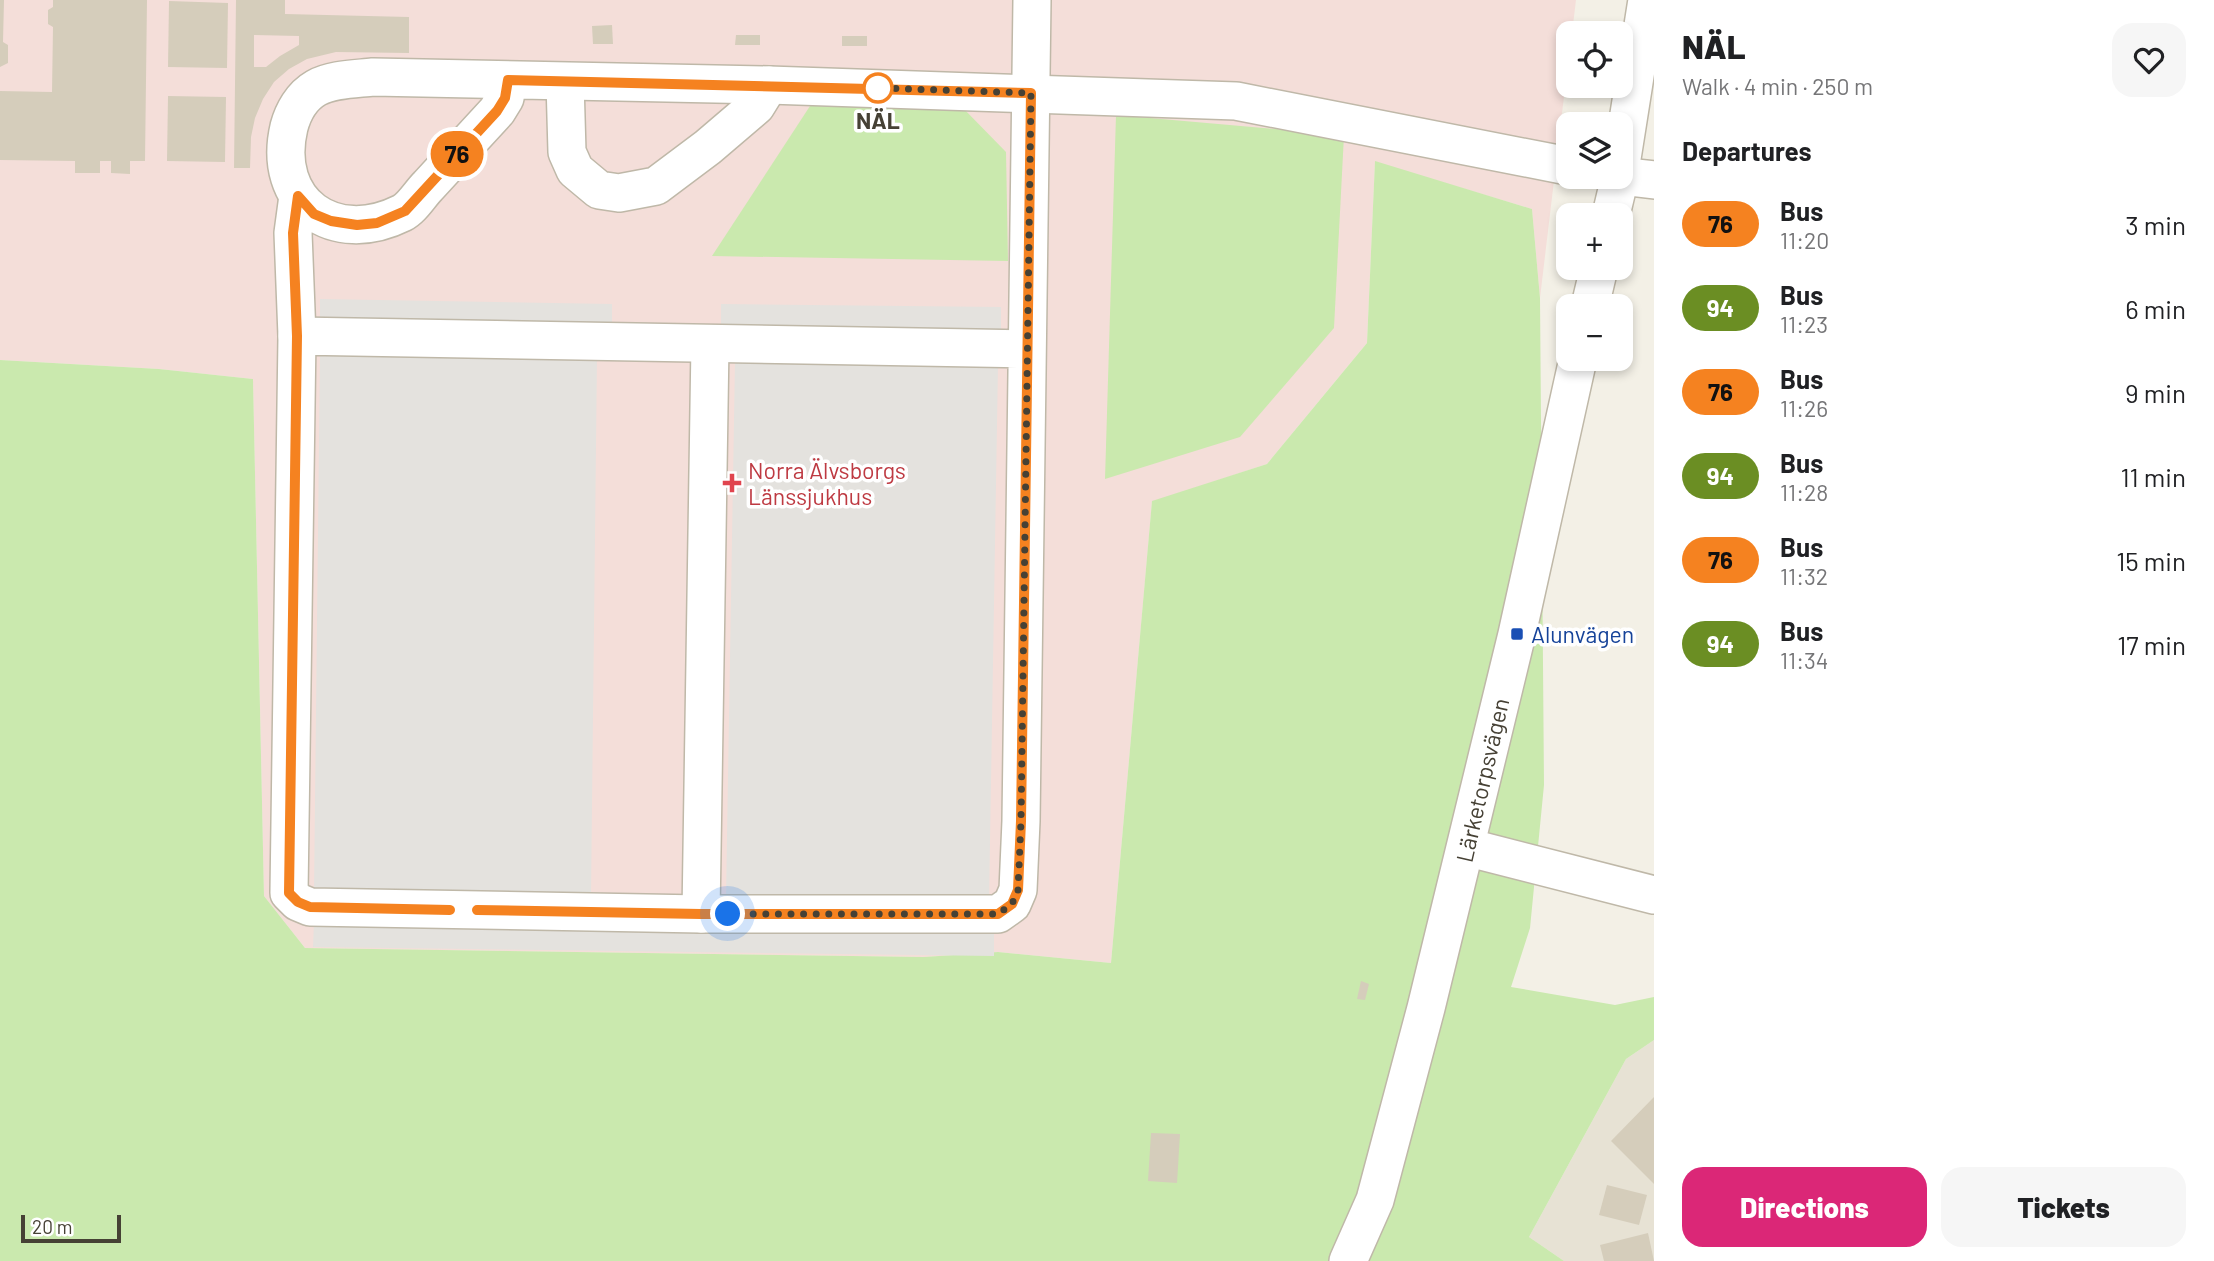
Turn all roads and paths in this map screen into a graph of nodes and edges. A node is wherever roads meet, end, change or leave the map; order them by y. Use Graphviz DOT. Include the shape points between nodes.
graph roads {
  1 [pos="1032,0"];
  2 [pos="1647,0"];
  3 [pos="508,80"];
  4 [pos="565,82"];
  5 [pos="769,85"];
  6 [pos="1031,93"];
  7 [pos="1629,112"];
  8 [pos="1556,164"];
  9 [pos="1633,178"];
  10 [pos="1654,180"];
  11 [pos="298,196"];
  12 [pos="297,336"];
  13 [pos="709,344"];
  14 [pos="1027,349"];
  15 [pos="1575,371"];
  16 [pos="1466,847"];
  17 [pos="1654,895"];
  18 [pos="701,914"];
  19 [pos="1375,1200"];
  20 [pos="1348,1261"];
  21 [pos="1378,1261"];
  1 -- 6 [label="street"];
  2 -- 7 [label="street"];
  3 -- 4 [label="street"];
  3 -- 11 [label="street" via="497,111 405,211 377,223 357,225 314,214"];
  3 -- 11 [label="street" via="373,77 316,87 302,99 286,141 286,163"];
  4 -- 5 [label="street"];
  4 -- 5 [label="street" via="567,152 575,170 599,190 619,193 656,186 755,106"];
  5 -- 6 [label="street"];
  6 -- 8 [label="street" via="1236,101"];
  6 -- 14 [label="street"];
  9 -- 10 [label="street"];
  11 -- 12 [label="street" via="293,233"];
  12 -- 13 [label="street"];
  12 -- 18 [label="street" via="289,893 310,907"];
  13 -- 14 [label="street"];
  13 -- 18 [label="street"];
  14 -- 18 [label="street" via="1021,821 1018,890 1012,904 998,914"];
  15 -- 16 [label="street, Lärketorpsvägen"];
  16 -- 17 [label="street"];
  16 -- 19 [label="street, Lärketorpsvägen"];
  19 -- 20 [label="street"];
  19 -- 21 [label="street"];
}
